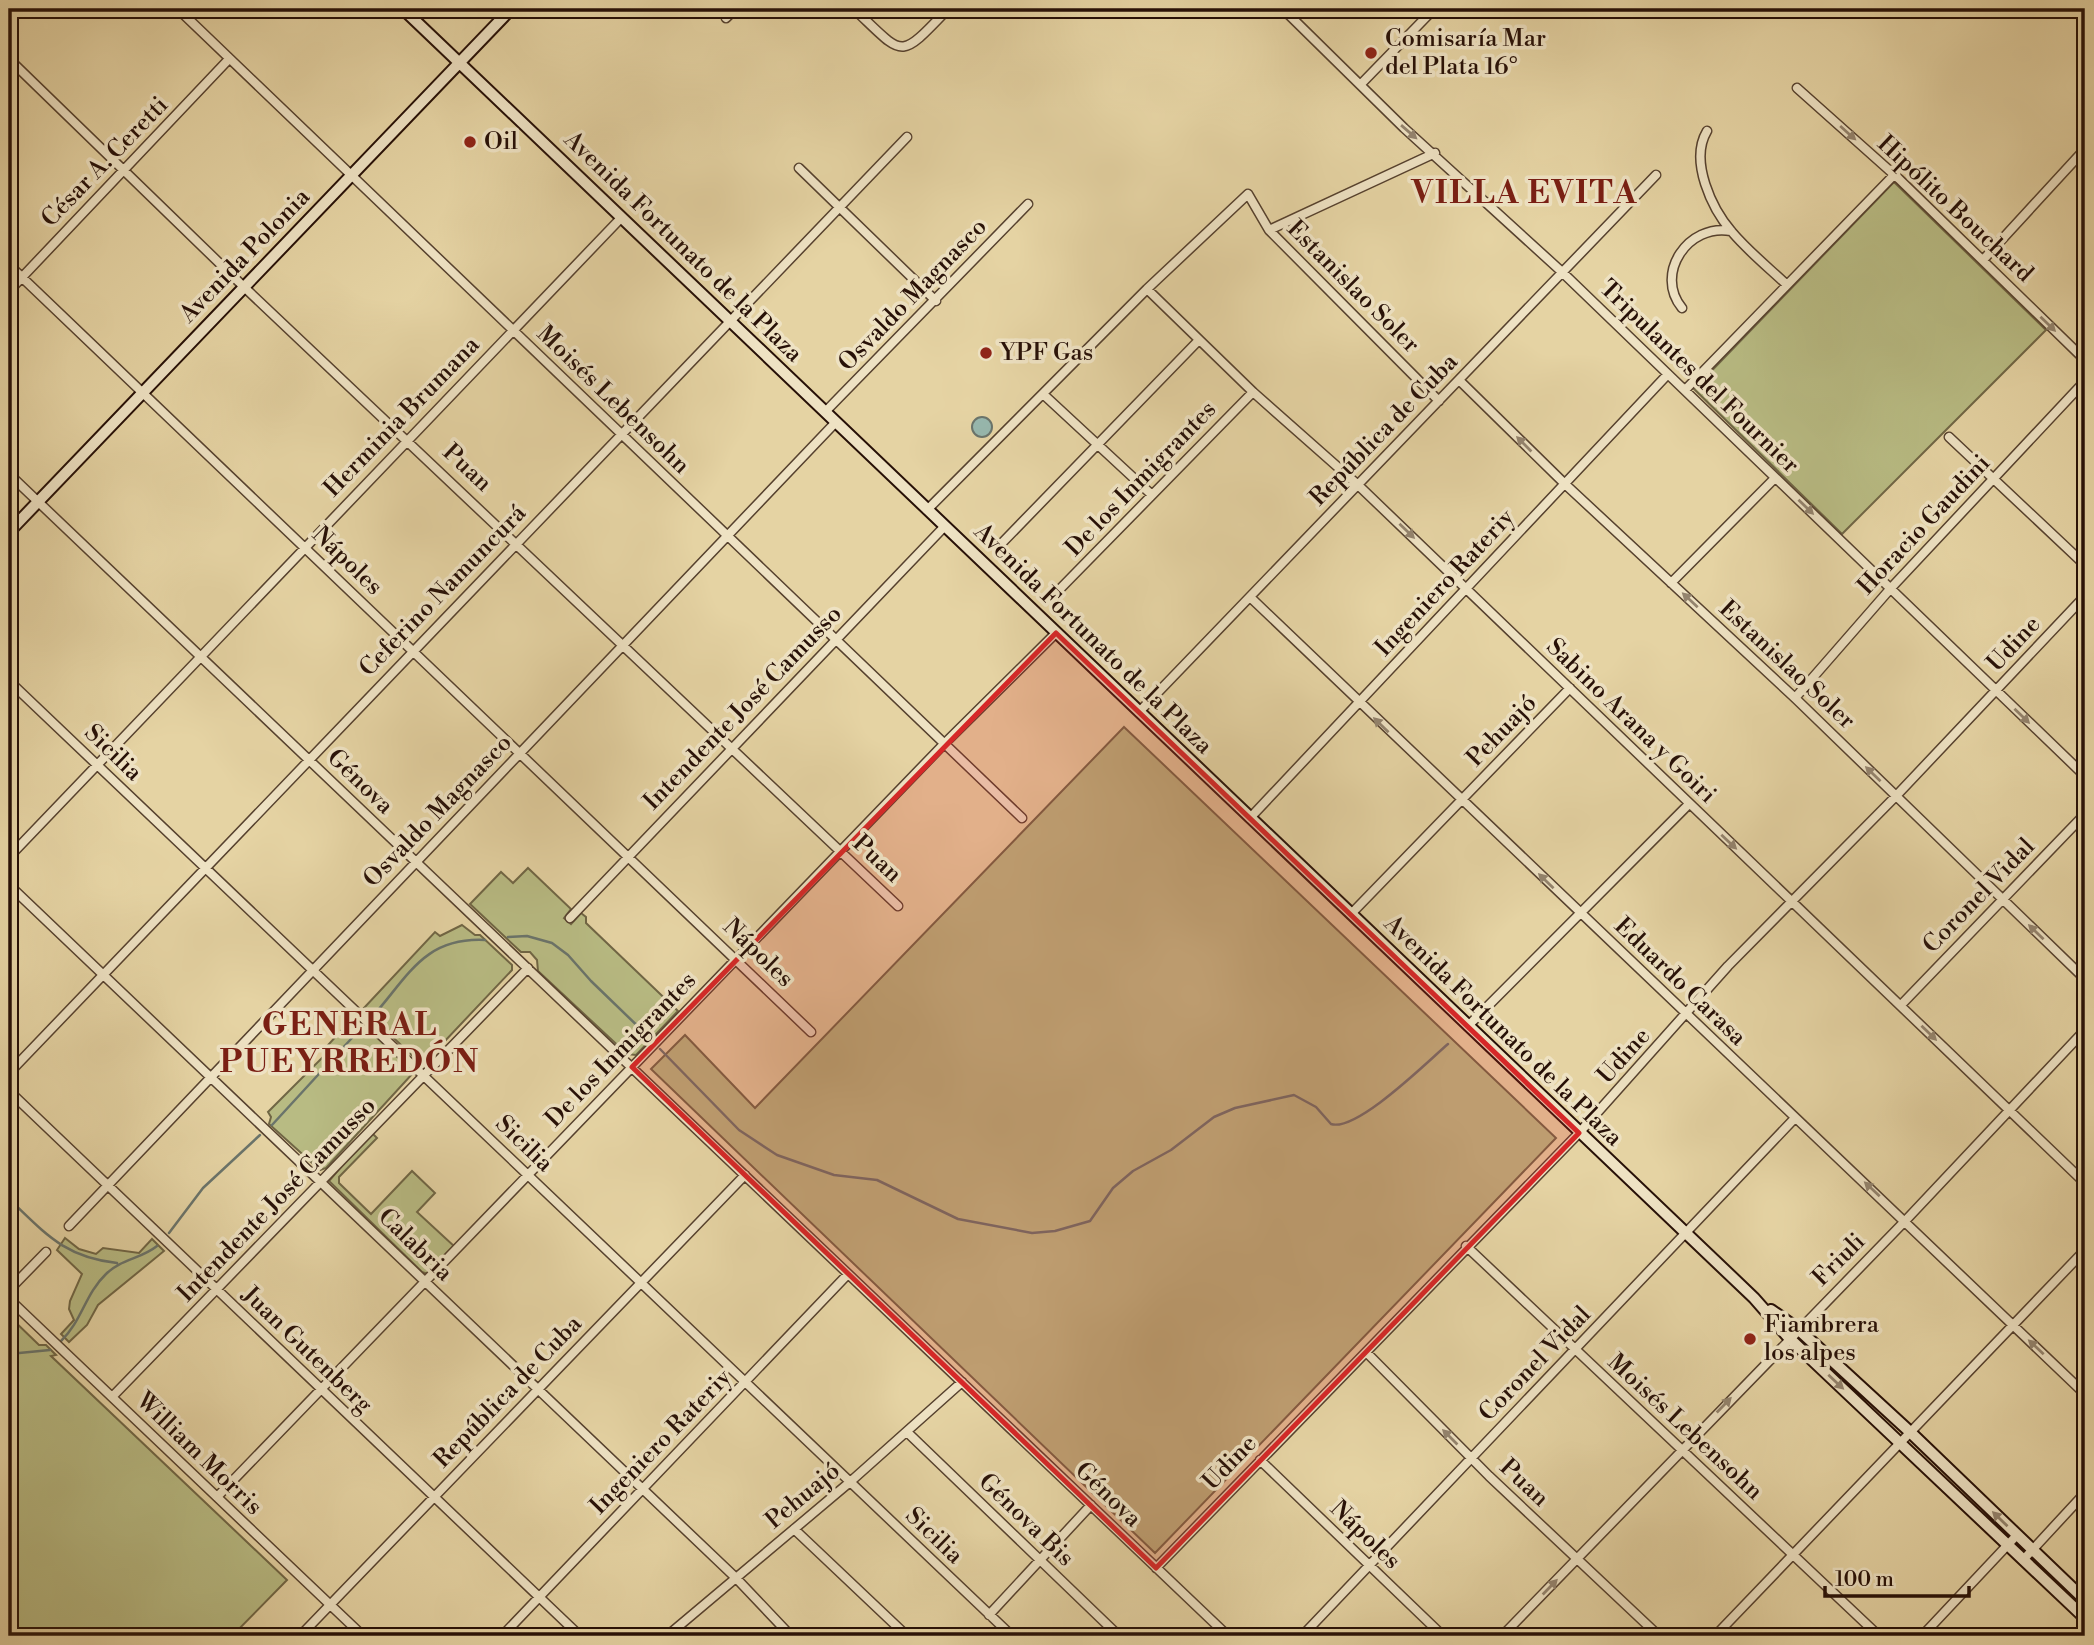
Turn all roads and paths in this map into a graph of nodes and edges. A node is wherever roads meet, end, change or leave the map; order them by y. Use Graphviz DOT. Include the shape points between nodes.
graph roads {
  1 [pos="178,9"];
  2 [pos="404,9"];
  3 [pos="510,9"];
  4 [pos="735,9"];
  5 [pos="853,9"];
  6 [pos="948,9"];
  7 [pos="1283,9"];
  8 [pos="1434,9"];
  9 [pos="726,18"];
  10 [pos="9,59"];
  11 [pos="229,60"];
  12 [pos="459,62"];
  13 [pos="17,67"];
  14 [pos="9,75"];
  15 [pos="1361,84"];
  16 [pos="1797,88"];
  17 [pos="1707,131"];
  18 [pos="907,136"];
  19 [pos="2085,149"];
  20 [pos="1435,153"];
  21 [pos="799,168"];
  22 [pos="123,171"];
  23 [pos="1656,175"];
  24 [pos="1894,175"];
  25 [pos="350,176"];
  26 [pos="1028,204"];
  27 [pos="841,206"];
  28 [pos="621,218"];
  29 [pos="1269,230"];
  30 [pos="1731,231"];
  31 [pos="1983,260"];
  32 [pos="9,265"];
  33 [pos="1562,272"];
  34 [pos="22,278"];
  35 [pos="1787,285"];
  36 [pos="244,287"];
  37 [pos="1147,289"];
  38 [pos="9,292"];
  39 [pos="936,301"];
  40 [pos="1682,308"];
  41 [pos="729,321"];
  42 [pos="512,330"];
  43 [pos="1199,340"];
  44 [pos="2085,360"];
  45 [pos="1668,374"];
  46 [pos="1460,381"];
  47 [pos="2085,381"];
  48 [pos="1685,390"];
  49 [pos="1253,392"];
  50 [pos="142,393"];
  51 [pos="1043,394"];
  52 [pos="1439,401"];
  53 [pos="824,412"];
  54 [pos="835,423"];
  55 [pos="620,434"];
  56 [pos="1949,437"];
  57 [pos="408,439"];
  58 [pos="1096,444"];
  59 [pos="9,474"];
  60 [pos="1775,478"];
  61 [pos="1992,478"];
  62 [pos="1357,484"];
  63 [pos="1566,485"];
  64 [pos="1152,495"];
  65 [pos="38,502"];
  66 [pos="927,510"];
  67 [pos="944,527"];
  68 [pos="9,532"];
  69 [pos="727,536"];
  70 [pos="517,542"];
  71 [pos="1000,545"];
  72 [pos="304,547"];
  73 [pos="2085,565"];
  74 [pos="1671,583"];
  75 [pos="1466,588"];
  76 [pos="1891,588"];
  77 [pos="1057,592"];
  78 [pos="2085,596"];
  79 [pos="1250,597"];
  80 [pos="1056,633"];
  81 [pos="835,639"];
  82 [pos="623,645"];
  83 [pos="413,650"];
  84 [pos="199,656"];
  85 [pos="9,681"];
  86 [pos="1570,688"];
  87 [pos="1996,691"];
  88 [pos="1795,698"];
  89 [pos="1358,703"];
  90 [pos="1139,712"];
  91 [pos="944,744"];
  92 [pos="732,748"];
  93 [pos="520,753"];
  94 [pos="309,760"];
  95 [pos="97,765"];
  96 [pos="2085,776"];
  97 [pos="1896,796"];
  98 [pos="1461,801"];
  99 [pos="1688,804"];
  100 [pos="2085,814"];
  101 [pos="1021,818"];
  102 [pos="1250,818"];
  103 [pos="840,851"];
  104 [pos="628,856"];
  105 [pos="9,857"];
  106 [pos="416,862"];
  107 [pos="205,868"];
  108 [pos="9,885"];
  109 [pos="2002,900"];
  110 [pos="1793,902"];
  111 [pos="898,906"];
  112 [pos="1578,912"];
  113 [pos="1351,914"];
  114 [pos="570,918"];
  115 [pos="736,959"];
  116 [pos="528,968"];
  117 [pos="313,970"];
  118 [pos="103,974"];
  119 [pos="2085,979"];
  120 [pos="1901,1006"];
  121 [pos="1686,1015"];
  122 [pos="1468,1026"];
  123 [pos="2085,1030"];
  124 [pos="811,1032"];
  125 [pos="632,1067"];
  126 [pos="9,1073"];
  127 [pos="424,1076"];
  128 [pos="211,1077"];
  129 [pos="9,1091"];
  130 [pos="2009,1109"];
  131 [pos="1795,1118"];
  132 [pos="1579,1133"];
  133 [pos="528,1175"];
  134 [pos="745,1175"];
  135 [pos="321,1182"];
  136 [pos="2085,1183"];
  137 [pos="107,1185"];
  138 [pos="1906,1220"];
  139 [pos="68,1226"];
  140 [pos="1685,1234"];
  141 [pos="1466,1246"];
  142 [pos="2085,1250"];
  143 [pos="46,1252"];
  144 [pos="848,1274"];
  145 [pos="426,1282"];
  146 [pos="641,1283"];
  147 [pos="216,1289"];
  148 [pos="9,1290"];
  149 [pos="1754,1298"];
  150 [pos="9,1299"];
  151 [pos="2013,1325"];
  152 [pos="1798,1329"];
  153 [pos="1789,1338"];
  154 [pos="1575,1349"];
  155 [pos="1367,1353"];
  156 [pos="745,1382"];
  157 [pos="962,1382"];
  158 [pos="538,1389"];
  159 [pos="320,1390"];
  160 [pos="2085,1394"];
  161 [pos="112,1397"];
  162 [pos="1909,1431"];
  163 [pos="906,1432"];
  164 [pos="1899,1441"];
  165 [pos="1681,1451"];
  166 [pos="1471,1459"];
  167 [pos="1260,1460"];
  168 [pos="850,1482"];
  169 [pos="642,1488"];
  170 [pos="2085,1493"];
  171 [pos="217,1497"];
  172 [pos="434,1497"];
  173 [pos="1091,1505"];
  174 [pos="794,1529"];
  175 [pos="2017,1535"];
  176 [pos="2008,1545"];
  177 [pos="2032,1549"];
  178 [pos="1792,1553"];
  179 [pos="1577,1559"];
  180 [pos="1040,1560"];
  181 [pos="2024,1560"];
  182 [pos="1369,1566"];
  183 [pos="1156,1568"];
  184 [pos="736,1578"];
  185 [pos="539,1597"];
  186 [pos="2085,1600"];
  187 [pos="330,1605"];
  188 [pos="989,1615"];
  189 [pos="2085,1618"];
  190 [pos="678,1627"];
  191 [pos="1218,1627"];
  192 [pos="300,1636"];
  193 [pos="363,1636"];
  194 [pos="502,1636"];
  195 [pos="580,1636"];
  196 [pos="667,1636"];
  197 [pos="688,1636"];
  198 [pos="791,1636"];
  199 [pos="907,1636"];
  200 [pos="1012,1636"];
  201 [pos="1119,1636"];
  202 [pos="1210,1636"];
  203 [pos="1228,1636"];
  204 [pos="1302,1636"];
  205 [pos="1443,1636"];
  206 [pos="1502,1636"];
  207 [pos="1659,1636"];
  208 [pos="1715,1636"];
  209 [pos="1879,1636"];
  210 [pos="1922,1636"];
  1 -- 11 [label="street, Moisés Lebensohn"];
  2 -- 12 [label="main road, Avenida Fortunato de la Plaza"];
  3 -- 12 [label="main road, Avenida Polonia"];
  4 -- 9 [label="street"];
  5 -- 6 [label="street" via="891,44 902,48 914,45"];
  7 -- 15 [label="street, Tripulantes del Fournier"];
  8 -- 15 [label="street"];
  10 -- 13 [label="street, Puan"];
  11 -- 22 [label="street, César A. Ceretti"];
  11 -- 25 [label="street, Moisés Lebensohn"];
  12 -- 25 [label="main road, Avenida Polonia"];
  12 -- 28 [label="main road, Avenida Fortunato de la Plaza"];
  13 -- 14 [label="street"];
  13 -- 22 [label="street, Puan"];
  15 -- 20 [label="street, Tripulantes del Fournier, one-way"];
  16 -- 24 [label="street, Hipólito Bouchard, one-way"];
  17 -- 30 [label="street" via="1701,156 1704,182"];
  18 -- 27 [label="street, Ceferino Namuncurá"];
  19 -- 31 [label="street"];
  20 -- 29 [label="street"];
  20 -- 33 [label="street, Tripulantes del Fournier"];
  21 -- 27 [label="street"];
  22 -- 34 [label="street, César A. Ceretti"];
  22 -- 36 [label="street, Puan"];
  23 -- 33 [label="street, República de Cuba"];
  24 -- 31 [label="street, Hipólito Bouchard"];
  24 -- 35 [label="street"];
  25 -- 36 [label="main road, Avenida Polonia"];
  25 -- 42 [label="street, Moisés Lebensohn"];
  26 -- 39 [label="street, Osvaldo Magnasco"];
  27 -- 39 [label="street"];
  27 -- 41 [label="street, Ceferino Namuncurá"];
  28 -- 41 [label="main road, Avenida Fortunato de la Plaza"];
  28 -- 42 [label="street, Herminia Brumana"];
  29 -- 37 [label="street, Estanislao Soler" via="1248,194"];
  29 -- 52 [label="street, Estanislao Soler"];
  30 -- 35 [label="street"];
  30 -- 40 [label="street" via="1711,231 1683,248 1673,264 1670,282"];
  31 -- 44 [label="street, Hipólito Bouchard, one-way"];
  32 -- 34 [label="street, Nápoles"];
  33 -- 45 [label="street, Tripulantes del Fournier"];
  33 -- 46 [label="street, República de Cuba"];
  34 -- 38 [label="street, César A. Ceretti"];
  34 -- 50 [label="street, Nápoles"];
  35 -- 48 [label="street"];
  36 -- 50 [label="main road, Avenida Polonia"];
  36 -- 57 [label="street, Puan"];
  37 -- 43 [label="street, Sabino Arana y Goiri"];
  37 -- 51 [label="street"];
  39 -- 53 [label="street, Osvaldo Magnasco"];
  41 -- 53 [label="main road, Avenida Fortunato de la Plaza"];
  41 -- 55 [label="street, Ceferino Namuncurá"];
  42 -- 55 [label="street, Moisés Lebensohn"];
  42 -- 57 [label="street, Herminia Brumana"];
  43 -- 49 [label="street, Sabino Arana y Goiri"];
  43 -- 58 [label="street"];
  45 -- 48 [label="street, Tripulantes del Fournier"];
  45 -- 63 [label="street, Ingeniero Rateriy"];
  46 -- 52 [label="street, República de Cuba"];
  63 -- 46 [label="street, Estanislao Soler, one-way"];
  47 -- 61 [label="street, Horacio Gaudini"];
  48 -- 60 [label="street, Tripulantes del Fournier"];
  49 -- 62 [label="street, Sabino Arana y Goiri"];
  49 -- 64 [label="street, De los Inmigrantes"];
  50 -- 65 [label="main road, Avenida Polonia"];
  50 -- 72 [label="street, Nápoles"];
  51 -- 58 [label="street"];
  51 -- 66 [label="street"];
  52 -- 62 [label="street, República de Cuba"];
  53 -- 54 [label="main road, Avenida Fortunato de la Plaza"];
  54 -- 66 [label="main road, Avenida Fortunato de la Plaza"];
  54 -- 69 [label="street, Osvaldo Magnasco"];
  55 -- 69 [label="street, Moisés Lebensohn"];
  55 -- 70 [label="street, Ceferino Namuncurá"];
  56 -- 61 [label="street"];
  57 -- 70 [label="street, Puan"];
  57 -- 72 [label="street, Herminia Brumana"];
  58 -- 64 [label="street"];
  58 -- 71 [label="street"];
  59 -- 65 [label="street, Génova"];
  60 -- 74 [label="street"];
  60 -- 76 [label="street, Tripulantes del Fournier, one-way"];
  61 -- 73 [label="street"];
  61 -- 76 [label="street, Horacio Gaudini"];
  62 -- 75 [label="street, Sabino Arana y Goiri, one-way"];
  62 -- 79 [label="street, República de Cuba"];
  63 -- 74 [label="street, Estanislao Soler"];
  63 -- 75 [label="street, Ingeniero Rateriy"];
  64 -- 77 [label="street, De los Inmigrantes"];
  65 -- 68 [label="main road, Avenida Polonia"];
  65 -- 84 [label="street, Génova"];
  66 -- 67 [label="main road, Avenida Fortunato de la Plaza"];
  67 -- 80 [label="main road, Avenida Fortunato de la Plaza"];
  67 -- 81 [label="street, Intendente José Camusso"];
  69 -- 81 [label="street, Moisés Lebensohn"];
  69 -- 82 [label="street, Osvaldo Magnasco"];
  70 -- 82 [label="street, Puan"];
  70 -- 83 [label="street, Ceferino Namuncurá"];
  72 -- 83 [label="street, Nápoles"];
  72 -- 84 [label="street, Herminia Brumana"];
  88 -- 74 [label="street, Estanislao Soler, one-way"];
  75 -- 86 [label="street, Sabino Arana y Goiri"];
  75 -- 89 [label="street, Ingeniero Rateriy"];
  76 -- 87 [label="street, Tripulantes del Fournier"];
  76 -- 88 [label="street, Horacio Gaudini"];
  78 -- 87 [label="street, Udine"];
  79 -- 89 [label="street, Eduardo Carasa"];
  79 -- 90 [label="street, República de Cuba"];
  80 -- 90 [label="main road, Avenida Fortunato de la Plaza"];
  80 -- 91 [label="street, De los Inmigrantes"];
  81 -- 91 [label="street, Moisés Lebensohn"];
  81 -- 92 [label="street, Intendente José Camusso"];
  82 -- 92 [label="street, Puan"];
  82 -- 93 [label="street, Osvaldo Magnasco"];
  83 -- 93 [label="street, Nápoles"];
  83 -- 94 [label="street, Ceferino Namuncurá"];
  84 -- 94 [label="street, Génova"];
  84 -- 95 [label="street, Herminia Brumana"];
  85 -- 95 [label="street, Sicilia"];
  86 -- 98 [label="street, Pehuajó"];
  86 -- 99 [label="street, Sabino Arana y Goiri"];
  87 -- 96 [label="street, Tripulantes del Fournier, one-way"];
  87 -- 97 [label="street, Udine"];
  97 -- 88 [label="street, Estanislao Soler, one-way"];
  98 -- 89 [label="street, Eduardo Carasa, one-way"];
  89 -- 102 [label="street, Ingeniero Rateriy"];
  90 -- 102 [label="main road, Avenida Fortunato de la Plaza"];
  91 -- 101 [label="street, Moisés Lebensohn"];
  91 -- 103 [label="street, De los Inmigrantes"];
  92 -- 103 [label="street, Puan"];
  92 -- 104 [label="street, Intendente José Camusso"];
  93 -- 104 [label="street, Nápoles"];
  93 -- 106 [label="street, Osvaldo Magnasco"];
  94 -- 106 [label="street, Génova"];
  94 -- 107 [label="street, Ceferino Namuncurá"];
  95 -- 105 [label="street, Herminia Brumana"];
  95 -- 107 [label="street, Sicilia"];
  97 -- 109 [label="street, Estanislao Soler"];
  97 -- 110 [label="street, Udine"];
  112 -- 98 [label="street, Eduardo Carasa, one-way"];
  98 -- 113 [label="street, Pehuajó"];
  99 -- 110 [label="street, Sabino Arana y Goiri, one-way"];
  99 -- 112 [label="street"];
  100 -- 109 [label="street, Coronel Vidal"];
  102 -- 113 [label="main road, Avenida Fortunato de la Plaza"];
  103 -- 111 [label="street, Puan"];
  103 -- 115 [label="street, De los Inmigrantes"];
  104 -- 114 [label="street, Intendente José Camusso"];
  104 -- 115 [label="street, Nápoles"];
  106 -- 116 [label="street, Génova"];
  106 -- 117 [label="street, Osvaldo Magnasco"];
  107 -- 117 [label="street, Sicilia"];
  107 -- 118 [label="street, Ceferino Namuncurá"];
  108 -- 118 [label="street, Calabria"];
  119 -- 109 [label="street, Estanislao Soler, one-way"];
  109 -- 120 [label="street, Coronel Vidal"];
  110 -- 120 [label="street, Sabino Arana y Goiri"];
  110 -- 121 [label="street, Udine"];
  112 -- 121 [label="street, Eduardo Carasa"];
  112 -- 122 [label="street"];
  113 -- 122 [label="main road, Avenida Fortunato de la Plaza"];
  115 -- 124 [label="street, Nápoles"];
  115 -- 125 [label="street, De los Inmigrantes"];
  116 -- 125 [label="street, Génova"];
  116 -- 127 [label="street, Intendente José Camusso"];
  117 -- 127 [label="street, Sicilia"];
  117 -- 128 [label="street, Osvaldo Magnasco"];
  118 -- 126 [label="street, Ceferino Namuncurá"];
  118 -- 128 [label="street, Calabria"];
  120 -- 130 [label="street, Sabino Arana y Goiri, one-way"];
  121 -- 131 [label="street, Eduardo Carasa"];
  121 -- 132 [label="street, Udine"];
  122 -- 132 [label="main road, Avenida Fortunato de la Plaza"];
  123 -- 130 [label="street, Friuli"];
  125 -- 133 [label="street, De los Inmigrantes"];
  125 -- 134 [label="street, Génova"];
  127 -- 133 [label="street, Sicilia"];
  127 -- 135 [label="street, Intendente José Camusso"];
  128 -- 135 [label="street, Calabria"];
  128 -- 137 [label="street, Osvaldo Magnasco"];
  129 -- 137 [label="street, Juan Gutenberg"];
  130 -- 136 [label="street, Sabino Arana y Goiri"];
  130 -- 138 [label="street, Friuli"];
  138 -- 131 [label="street, Eduardo Carasa, one-way"];
  131 -- 140 [label="street, Coronel Vidal"];
  132 -- 140 [label="main road, Avenida Fortunato de la Plaza"];
  132 -- 141 [label="street, Udine"];
  133 -- 145 [label="street, De los Inmigrantes"];
  133 -- 146 [label="street, Sicilia"];
  134 -- 144 [label="street, Génova"];
  134 -- 146 [label="street, República de Cuba"];
  135 -- 145 [label="street, Calabria"];
  135 -- 147 [label="street, Intendente José Camusso"];
  137 -- 139 [label="street, Osvaldo Magnasco"];
  137 -- 147 [label="street, Juan Gutenberg"];
  138 -- 151 [label="street, Eduardo Carasa"];
  138 -- 152 [label="street, Friuli"];
  140 -- 149 [label="main road, Avenida Fortunato de la Plaza"];
  140 -- 154 [label="street, Coronel Vidal"];
  141 -- 154 [label="street, Moisés Lebensohn"];
  141 -- 155 [label="street, Udine"];
  142 -- 151 [label="street"];
  143 -- 148 [label="street"];
  144 -- 156 [label="street, Ingeniero Rateriy"];
  144 -- 157 [label="street, Génova"];
  145 -- 158 [label="street, Calabria"];
  145 -- 159 [label="street, De los Inmigrantes"];
  146 -- 156 [label="street, Sicilia"];
  146 -- 158 [label="street, República de Cuba"];
  147 -- 159 [label="street, Juan Gutenberg"];
  147 -- 161 [label="street, Intendente José Camusso"];
  149 -- 152 [label="main road, Avenida Fortunato de la Plaza"];
  149 -- 153 [label="main road, Avenida Fortunato de la Plaza"];
  150 -- 161 [label="street, William Morris"];
  160 -- 151 [label="street, Eduardo Carasa, one-way"];
  151 -- 162 [label="street"];
  152 -- 153 [label="street, Friuli"];
  152 -- 162 [label="main road, Avenida Fortunato de la Plaza"];
  153 -- 164 [label="main road, Avenida Fortunato de la Plaza, one-way"];
  165 -- 153 [label="street, Friuli, one-way"];
  154 -- 165 [label="street, Moisés Lebensohn"];
  154 -- 166 [label="street, Coronel Vidal"];
  166 -- 155 [label="street, Puan, one-way"];
  155 -- 167 [label="street, Udine"];
  156 -- 168 [label="street, Sicilia"];
  156 -- 169 [label="street, Ingeniero Rateriy"];
  157 -- 163 [label="street, Pehuajó"];
  157 -- 173 [label="street, Génova"];
  158 -- 169 [label="street, Calabria"];
  158 -- 172 [label="street, República de Cuba"];
  159 -- 171 [label="street, De los Inmigrantes"];
  159 -- 172 [label="street, Juan Gutenberg"];
  161 -- 171 [label="street, William Morris"];
  162 -- 164 [label="street"];
  175 -- 162 [label="main road, Avenida Fortunato de la Plaza, one-way"];
  163 -- 168 [label="street, Pehuajó"];
  163 -- 180 [label="street, Génova Bis"];
  164 -- 176 [label="main road, Avenida Fortunato de la Plaza"];
  164 -- 178 [label="street"];
  165 -- 178 [label="street, Moisés Lebensohn"];
  165 -- 179 [label="street, Friuli"];
  166 -- 179 [label="street, Puan"];
  166 -- 182 [label="street, Coronel Vidal"];
  167 -- 182 [label="street, Nápoles"];
  167 -- 183 [label="street, Udine"];
  168 -- 174 [label="street, Pehuajó"];
  168 -- 188 [label="street, Sicilia"];
  169 -- 184 [label="street, Calabria"];
  169 -- 185 [label="street, Ingeniero Rateriy"];
  170 -- 177 [label="street"];
  171 -- 187 [label="street, William Morris"];
  172 -- 185 [label="street, Juan Gutenberg"];
  172 -- 187 [label="street, República de Cuba"];
  173 -- 180 [label="street"];
  173 -- 183 [label="street, Génova"];
  174 -- 184 [label="street, Pehuajó"];
  174 -- 199 [label="street"];
  175 -- 176 [label="street"];
  175 -- 177 [label="main road, Avenida Fortunato de la Plaza"];
  176 -- 181 [label="main road, Avenida Fortunato de la Plaza"];
  176 -- 210 [label="street"];
  177 -- 181 [label="street"];
  177 -- 186 [label="main road, Avenida Fortunato de la Plaza"];
  178 -- 208 [label="street"];
  178 -- 209 [label="street, Moisés Lebensohn"];
  206 -- 179 [label="street, Friuli, one-way"];
  179 -- 207 [label="street, Puan"];
  180 -- 188 [label="street"];
  180 -- 201 [label="street, Génova Bis"];
  181 -- 189 [label="main road, Avenida Fortunato de la Plaza"];
  182 -- 204 [label="street, Coronel Vidal"];
  182 -- 205 [label="street, Nápoles"];
  183 -- 191 [label="street, Génova"];
  184 -- 190 [label="street, Pehuajó"];
  184 -- 198 [label="street, Calabria"];
  185 -- 194 [label="street, Ingeniero Rateriy"];
  185 -- 195 [label="street, Juan Gutenberg"];
  187 -- 192 [label="street, República de Cuba"];
  187 -- 193 [label="street, William Morris"];
  188 -- 200 [label="street, Sicilia"];
  190 -- 196 [label="street, Pehuajó"];
  190 -- 197 [label="street"];
  191 -- 202 [label="street"];
  191 -- 203 [label="street, Génova"];
}
